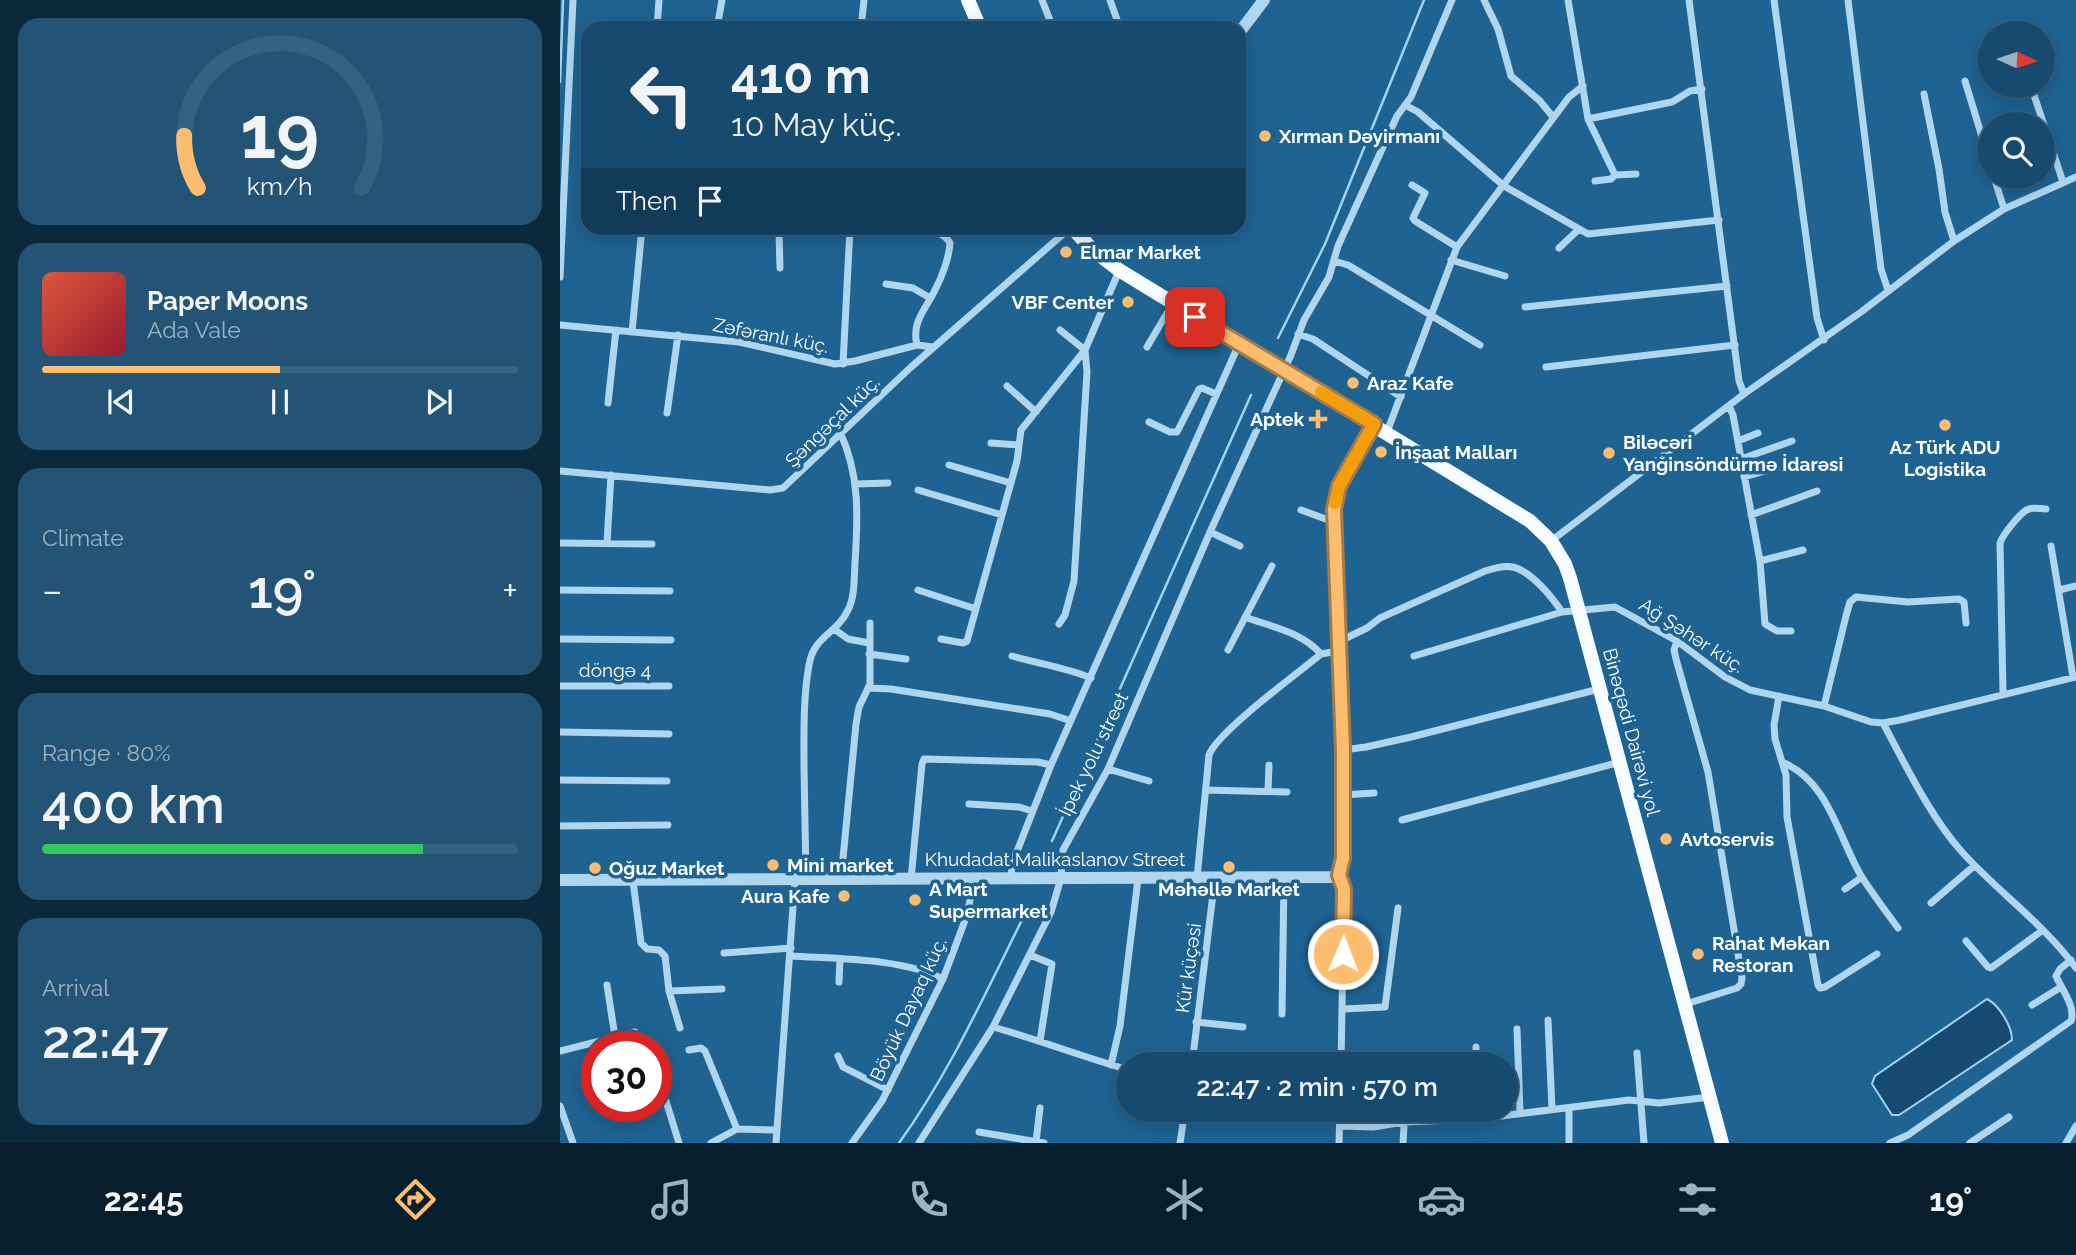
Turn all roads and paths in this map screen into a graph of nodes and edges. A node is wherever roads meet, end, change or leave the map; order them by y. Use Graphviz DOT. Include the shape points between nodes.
graph roads {
  1 [pos="573,0"];
  2 [pos="659,0"];
  3 [pos="722,0"];
  4 [pos="864,0"];
  5 [pos="968,0"];
  6 [pos="1042,0"];
  7 [pos="1110,0"];
  8 [pos="1264,0"];
  9 [pos="1452,0"];
  10 [pos="1484,0"];
  11 [pos="1568,0"];
  12 [pos="1689,0"];
  13 [pos="1773,0"];
  14 [pos="1848,0"];
  15 [pos="658,21"];
  16 [pos="718,21"];
  17 [pos="862,21"];
  18 [pos="977,21"];
  19 [pos="1050,21"];
  20 [pos="1118,21"];
  21 [pos="1246,24"];
  22 [pos="1965,81"];
  23 [pos="1583,86"];
  24 [pos="1702,89"];
  25 [pos="1924,94"];
  26 [pos="2035,98"];
  27 [pos="1405,105"];
  28 [pos="1553,117"];
  29 [pos="1588,119"];
  30 [pos="1978,124"];
  31 [pos="1636,174"];
  32 [pos="1615,175"];
  33 [pos="2076,177"];
  34 [pos="1595,181"];
  35 [pos="2063,182"];
  36 [pos="1412,185"];
  37 [pos="1504,186"];
  38 [pos="1998,189"];
  39 [pos="2004,209"];
  40 [pos="1719,220"];
  41 [pos="1578,230"];
  42 [pos="641,235"];
  43 [pos="779,235"];
  44 [pos="850,235"];
  45 [pos="942,235"];
  46 [pos="1069,235"];
  47 [pos="1079,235"];
  48 [pos="1954,241"];
  49 [pos="1457,247"];
  50 [pos="1559,248"];
  51 [pos="1451,260"];
  52 [pos="1335,261"];
  53 [pos="780,268"];
  54 [pos="1119,270"];
  55 [pos="1505,275"];
  56 [pos="560,277"];
  57 [pos="886,284"];
  58 [pos="1727,286"];
  59 [pos="1888,290"];
  60 [pos="930,298"];
  61 [pos="1173,303"];
  62 [pos="1525,307"];
  63 [pos="1433,315"];
  64 [pos="560,325"];
  65 [pos="616,330"];
  66 [pos="1060,330"];
  67 [pos="632,332"];
  68 [pos="1298,334"];
  69 [pos="678,335"];
  70 [pos="1824,340"];
  71 [pos="1238,344"];
  72 [pos="917,345"];
  73 [pos="1480,345"];
  74 [pos="1735,345"];
  75 [pos="933,347"];
  76 [pos="1147,347"];
  77 [pos="1085,350"];
  78 [pos="843,363"];
  79 [pos="1546,367"];
  80 [pos="1284,370"];
  81 [pos="1007,386"];
  82 [pos="1216,394"];
  83 [pos="1744,394"];
  84 [pos="1401,397"];
  85 [pos="608,403"];
  86 [pos="1729,406"];
  87 [pos="1036,412"];
  88 [pos="667,413"];
  89 [pos="1149,422"];
  90 [pos="1380,428"];
  91 [pos="840,432"];
  92 [pos="1758,433"];
  93 [pos="1792,441"];
  94 [pos="1738,442"];
  95 [pos="992,443"];
  96 [pos="1019,445"];
  97 [pos="1741,459"];
  98 [pos="1793,463"];
  99 [pos="949,465"];
  100 [pos="560,471"];
  101 [pos="611,475"];
  102 [pos="1744,477"];
  103 [pos="888,482"];
  104 [pos="1011,483"];
  105 [pos="856,484"];
  106 [pos="918,489"];
  107 [pos="1817,491"];
  108 [pos="2046,509"];
  109 [pos="1301,510"];
  110 [pos="1002,515"];
  111 [pos="1751,515"];
  112 [pos="1334,522"];
  113 [pos="1210,532"];
  114 [pos="1551,541"];
  115 [pos="560,542"];
  116 [pos="607,543"];
  117 [pos="652,544"];
  118 [pos="1240,546"];
  119 [pos="2051,546"];
  120 [pos="1803,550"];
  121 [pos="1760,561"];
  122 [pos="1272,566"];
  123 [pos="2076,586"];
  124 [pos="560,590"];
  125 [pos="918,590"];
  126 [pos="2059,590"];
  127 [pos="670,591"];
  128 [pos="976,608"];
  129 [pos="1578,611"];
  130 [pos="1562,612"];
  131 [pos="1245,617"];
  132 [pos="870,623"];
  133 [pos="1966,623"];
  134 [pos="1059,624"];
  135 [pos="834,629"];
  136 [pos="1791,631"];
  137 [pos="560,639"];
  138 [pos="941,639"];
  139 [pos="671,640"];
  140 [pos="1677,641"];
  141 [pos="869,643"];
  142 [pos="1339,646"];
  143 [pos="1228,650"];
  144 [pos="869,654"];
  145 [pos="1321,654"];
  146 [pos="1012,656"];
  147 [pos="1414,656"];
  148 [pos="906,659"];
  149 [pos="2075,677"];
  150 [pos="1091,678"];
  151 [pos="560,686"];
  152 [pos="669,686"];
  153 [pos="869,688"];
  154 [pos="1599,689"];
  155 [pos="2003,693"];
  156 [pos="1779,696"];
  157 [pos="1824,706"];
  158 [pos="1071,721"];
  159 [pos="1883,723"];
  160 [pos="560,732"];
  161 [pos="669,734"];
  162 [pos="1343,750"];
  163 [pos="1619,762"];
  164 [pos="1784,763"];
  165 [pos="1051,765"];
  166 [pos="1269,765"];
  167 [pos="1108,769"];
  168 [pos="560,780"];
  169 [pos="667,781"];
  170 [pos="1149,781"];
  171 [pos="1206,790"];
  172 [pos="1268,791"];
  173 [pos="1287,792"];
  174 [pos="1374,793"];
  175 [pos="1342,795"];
  176 [pos="969,804"];
  177 [pos="1032,811"];
  178 [pos="1402,820"];
  179 [pos="668,825"];
  180 [pos="560,826"];
  181 [pos="1974,866"];
  182 [pos="1339,875"];
  183 [pos="1862,877"];
  184 [pos="1061,878"];
  185 [pos="1197,878"];
  186 [pos="1215,878"];
  187 [pos="1284,878"];
  188 [pos="801,879"];
  189 [pos="841,879"];
  190 [pos="911,879"];
  191 [pos="1011,879"];
  192 [pos="1138,879"];
  193 [pos="560,880"];
  194 [pos="974,880"];
  195 [pos="633,881"];
  196 [pos="1845,889"];
  197 [pos="1931,903"];
  198 [pos="1398,908"];
  199 [pos="1898,928"];
  200 [pos="2043,930"];
  201 [pos="1966,941"];
  202 [pos="791,952"];
  203 [pos="723,953"];
  204 [pos="1877,954"];
  205 [pos="1030,955"];
  206 [pos="840,959"];
  207 [pos="2071,960"];
  208 [pos="2076,968"];
  209 [pos="943,979"];
  210 [pos="839,982"];
  211 [pos="607,985"];
  212 [pos="2062,987"];
  213 [pos="722,989"];
  214 [pos="669,991"];
  215 [pos="1686,1004"];
  216 [pos="2032,1005"];
  217 [pos="1343,1009"];
  218 [pos="1282,1014"];
  219 [pos="1548,1020"];
  220 [pos="1196,1022"];
  221 [pos="993,1027"];
  222 [pos="1244,1027"];
  223 [pos="680,1028"];
  224 [pos="1517,1029"];
  225 [pos="614,1031"];
  226 [pos="1041,1041"];
  227 [pos="581,1046"];
  228 [pos="1476,1047"];
  229 [pos="689,1050"];
  230 [pos="560,1051"];
  231 [pos="1193,1052"];
  232 [pos="1341,1052"];
  233 [pos="1476,1052"];
  234 [pos="1637,1053"];
  235 [pos="838,1056"];
  236 [pos="1111,1065"];
  237 [pos="1116,1066"];
  238 [pos="888,1090"];
  239 [pos="1710,1097"];
  240 [pos="1641,1100"];
  241 [pos="560,1106"];
  242 [pos="1040,1108"];
  243 [pos="1569,1108"];
  244 [pos="1552,1109"];
  245 [pos="1520,1112"];
  246 [pos="2009,1117"];
  247 [pos="672,1120"];
  248 [pos="1183,1122"];
  249 [pos="1340,1122"];
  250 [pos="1404,1122"];
  251 [pos="1340,1126"];
  252 [pos="2076,1126"];
  253 [pos="737,1129"];
  254 [pos="776,1130"];
  255 [pos="979,1132"];
  256 [pos="573,1143"];
  257 [pos="679,1143"];
  258 [pos="711,1143"];
  259 [pos="776,1143"];
  260 [pos="852,1143"];
  261 [pos="919,1143"];
  262 [pos="1040,1143"];
  263 [pos="1180,1143"];
  264 [pos="1339,1143"];
  265 [pos="1402,1143"];
  266 [pos="1569,1143"];
  267 [pos="1644,1143"];
  268 [pos="1722,1143"];
  269 [pos="1891,1143"];
  270 [pos="1970,1143"];
  271 [pos="2066,1143"];
  1 -- 56 [label="street"];
  2 -- 15 [label="street"];
  3 -- 16 [label="street"];
  4 -- 17 [label="street"];
  5 -- 18 [label="main road"];
  6 -- 19 [label="street"];
  7 -- 20 [label="street"];
  8 -- 21 [label="street"];
  9 -- 27 [label="street, İpek yolu street"];
  10 -- 28 [label="street" via="1511,76"];
  11 -- 23 [label="street"];
  12 -- 24 [label="street"];
  13 -- 70 [label="street" via="1817,318"];
  14 -- 59 [label="street" via="1881,269"];
  22 -- 30 [label="street"];
  23 -- 28 [label="street"];
  23 -- 29 [label="street"];
  24 -- 29 [label="street" via="1672,102"];
  24 -- 40 [label="street"];
  25 -- 48 [label="street"];
  26 -- 35 [label="street"];
  27 -- 37 [label="street"];
  27 -- 52 [label="street, İpek yolu street"];
  28 -- 37 [label="street"];
  29 -- 32 [label="street"];
  31 -- 32 [label="street"];
  32 -- 34 [label="street"];
  33 -- 35 [label="street"];
  35 -- 39 [label="street"];
  36 -- 49 [label="street" via="1425,192 1415,221"];
  37 -- 41 [label="street"];
  37 -- 49 [label="street"];
  38 -- 39 [label="street"];
  39 -- 48 [label="street"];
  40 -- 41 [label="street" via="1592,235"];
  40 -- 58 [label="street"];
  41 -- 50 [label="street"];
  42 -- 67 [label="street"];
  43 -- 53 [label="street"];
  44 -- 78 [label="street"];
  45 -- 60 [label="street" via="950,243"];
  46 -- 75 [label="street, Şəngəçal küç."];
  47 -- 54 [label="main road, Binəqədi Dairəvi yol"];
  48 -- 59 [label="street"];
  49 -- 51 [label="street"];
  51 -- 55 [label="street"];
  51 -- 63 [label="street"];
  52 -- 63 [label="street"];
  52 -- 68 [label="street, İpek yolu street"];
  54 -- 61 [label="main road, Binəqədi Dairəvi yol"];
  54 -- 77 [label="street"];
  57 -- 60 [label="street" via="913,288"];
  58 -- 62 [label="street"];
  58 -- 74 [label="street"];
  59 -- 70 [label="street"];
  60 -- 72 [label="street" via="915,328"];
  61 -- 71 [label="main road, Binəqədi Dairəvi yol"];
  61 -- 76 [label="street"];
  63 -- 73 [label="street"];
  63 -- 84 [label="street"];
  64 -- 65 [label="street, Zəfəranlı küç."];
  65 -- 67 [label="street, Zəfəranlı küç."];
  65 -- 85 [label="street"];
  66 -- 77 [label="street"];
  67 -- 69 [label="street, Zəfəranlı küç."];
  68 -- 80 [label="street, İpek yolu street"];
  68 -- 84 [label="street" via="1314,339"];
  69 -- 78 [label="street, Zəfəranlı küç."];
  69 -- 88 [label="street"];
  70 -- 83 [label="street"];
  71 -- 80 [label="main road, Binəqədi Dairəvi yol"];
  71 -- 82 [label="street"];
  72 -- 75 [label="street, Zəfəranlı küç."];
  72 -- 78 [label="street, Zəfəranlı küç."];
  74 -- 79 [label="street"];
  74 -- 83 [label="street"];
  75 -- 91 [label="street, Şəngəçal küç."];
  77 -- 87 [label="street"];
  77 -- 134 [label="street" via="1087,384 1075,570 1070,601"];
  80 -- 90 [label="main road, Binəqədi Dairəvi yol"];
  80 -- 113 [label="street, İpek yolu street"];
  81 -- 87 [label="street"];
  82 -- 89 [label="street" via="1199,389 1177,432"];
  82 -- 150 [label="street"];
  83 -- 86 [label="street"];
  84 -- 90 [label="street"];
  86 -- 94 [label="street"];
  86 -- 114 [label="street"];
  87 -- 96 [label="street" via="1021,430"];
  90 -- 112 [label="street" via="1339,486"];
  90 -- 114 [label="main road, Binəqədi Dairəvi yol" via="1530,521"];
  91 -- 101 [label="street, Şəngəçal küç." via="778,489"];
  91 -- 105 [label="street" via="852,459"];
  92 -- 94 [label="street"];
  93 -- 97 [label="street"];
  94 -- 97 [label="street"];
  95 -- 96 [label="street"];
  96 -- 104 [label="street"];
  97 -- 102 [label="street"];
  98 -- 102 [label="street"];
  99 -- 104 [label="street"];
  100 -- 101 [label="street, Şəngəçal küç."];
  101 -- 116 [label="street"];
  102 -- 111 [label="street"];
  103 -- 105 [label="street"];
  104 -- 110 [label="street"];
  105 -- 135 [label="street" via="858,523 851,604"];
  106 -- 110 [label="street"];
  107 -- 111 [label="street"];
  108 -- 155 [label="street" via="2025,511 2000,543"];
  109 -- 112 [label="street"];
  110 -- 128 [label="street"];
  111 -- 121 [label="street"];
  112 -- 142 [label="street"];
  113 -- 118 [label="street"];
  113 -- 167 [label="street, İpek yolu street"];
  114 -- 129 [label="main road, Binəqədi Dairəvi yol" via="1565,564"];
  115 -- 116 [label="street"];
  116 -- 117 [label="street"];
  119 -- 126 [label="street"];
  120 -- 121 [label="street"];
  121 -- 136 [label="street" via="1765,624 1777,631"];
  122 -- 131 [label="street"];
  123 -- 126 [label="street"];
  124 -- 127 [label="street"];
  125 -- 128 [label="street"];
  126 -- 149 [label="street"];
  128 -- 138 [label="street" via="967,641"];
  129 -- 130 [label="street, Ağ Şəhər küç."];
  129 -- 140 [label="street, Ağ Şəhər küç." via="1615,607"];
  129 -- 154 [label="main road, Binəqədi Dairəvi yol"];
  130 -- 142 [label="street" via="1543,588 1521,571 1499,567 1380,618"];
  130 -- 147 [label="street, Ağ Şəhər küç."];
  131 -- 143 [label="street"];
  131 -- 145 [label="street" via="1307,640"];
  132 -- 141 [label="street"];
  133 -- 157 [label="street" via="1964,602 1959,599 1908,602 1856,597 1850,602"];
  135 -- 141 [label="street" via="855,642"];
  135 -- 188 [label="street" via="813,650 806,692"];
  137 -- 139 [label="street"];
  140 -- 156 [label="street, Ağ Şəhər küç." via="1739,685"];
  140 -- 215 [label="street" via="1676,659 1708,772 1742,978 1737,988"];
  141 -- 144 [label="street"];
  142 -- 145 [label="street"];
  142 -- 162 [label="street"];
  144 -- 148 [label="street"];
  144 -- 153 [label="street"];
  145 -- 171 [label="street" via="1216,741 1209,755"];
  146 -- 150 [label="street"];
  149 -- 155 [label="street"];
  150 -- 158 [label="street"];
  151 -- 152 [label="street, döngə 4"];
  153 -- 158 [label="street"];
  153 -- 189 [label="street" via="856,724"];
  154 -- 162 [label="street"];
  154 -- 163 [label="main road, Binəqədi Dairəvi yol"];
  155 -- 159 [label="street"];
  156 -- 157 [label="street, Ağ Şəhər küç."];
  156 -- 164 [label="street" via="1774,725"];
  157 -- 159 [label="street, Ağ Şəhər küç."];
  158 -- 165 [label="street"];
  159 -- 181 [label="street" via="1947,835"];
  160 -- 161 [label="street"];
  162 -- 175 [label="street"];
  163 -- 178 [label="street"];
  163 -- 215 [label="main road, Binəqədi Dairəvi yol"];
  164 -- 183 [label="street" via="1820,793"];
  164 -- 204 [label="street" via="1787,817 1818,985 1825,987"];
  165 -- 177 [label="street"];
  165 -- 190 [label="street" via="925,760"];
  166 -- 172 [label="street"];
  167 -- 170 [label="street"];
  167 -- 184 [label="street, İpek yolu street" via="1063,850"];
  168 -- 169 [label="street"];
  171 -- 172 [label="street"];
  171 -- 185 [label="street"];
  172 -- 173 [label="street"];
  174 -- 175 [label="street"];
  175 -- 182 [label="street"];
  176 -- 177 [label="street"];
  177 -- 191 [label="street"];
  179 -- 180 [label="street"];
  181 -- 197 [label="street"];
  181 -- 200 [label="street"];
  182 -- 187 [label="street, Khudadat Malikaslanov Street"];
  182 -- 217 [label="street" via="1344,889"];
  183 -- 196 [label="street"];
  183 -- 199 [label="street"];
  184 -- 191 [label="street, Khudadat Malikaslanov Street"];
  184 -- 192 [label="street, Khudadat Malikaslanov Street"];
  184 -- 205 [label="street, İpek yolu street"];
  185 -- 186 [label="street, Khudadat Malikaslanov Street"];
  185 -- 192 [label="street, Khudadat Malikaslanov Street"];
  186 -- 187 [label="street, Khudadat Malikaslanov Street"];
  186 -- 220 [label="street, Kür küçəsi"];
  187 -- 218 [label="street"];
  188 -- 189 [label="street, Khudadat Malikaslanov Street"];
  188 -- 195 [label="street, Khudadat Malikaslanov Street"];
  188 -- 202 [label="street"];
  189 -- 190 [label="street, Khudadat Malikaslanov Street"];
  190 -- 194 [label="street, Khudadat Malikaslanov Street"];
  191 -- 194 [label="street, Khudadat Malikaslanov Street"];
  192 -- 236 [label="street"];
  193 -- 195 [label="street, Khudadat Malikaslanov Street"];
  194 -- 209 [label="street, Böyük Dayaq küç." via="967,915"];
  195 -- 214 [label="street" via="641,943 663,952"];
  198 -- 217 [label="street" via="1385,1007"];
  200 -- 201 [label="street" via="1991,968"];
  200 -- 207 [label="street"];
  202 -- 203 [label="street"];
  202 -- 206 [label="street"];
  202 -- 254 [label="street"];
  205 -- 221 [label="street, İpek yolu street"];
  205 -- 226 [label="street" via="1052,964"];
  206 -- 209 [label="street" via="882,963"];
  206 -- 210 [label="street"];
  207 -- 208 [label="street"];
  207 -- 212 [label="street" via="2057,971"];
  209 -- 238 [label="street, Böyük Dayaq küç."];
  211 -- 225 [label="street"];
  212 -- 216 [label="street"];
  212 -- 269 [label="street" via="2074,1009 2071,1021"];
  213 -- 214 [label="street"];
  214 -- 223 [label="street"];
  215 -- 239 [label="main road, Binəqədi Dairəvi yol"];
  217 -- 232 [label="street"];
  219 -- 244 [label="street"];
  220 -- 222 [label="street"];
  220 -- 231 [label="street, Kür küçəsi"];
  221 -- 226 [label="street"];
  221 -- 261 [label="street, İpek yolu street"];
  224 -- 245 [label="street"];
  226 -- 236 [label="street"];
  227 -- 230 [label="street"];
  228 -- 233 [label="street"];
  229 -- 253 [label="street" via="705,1051"];
  234 -- 240 [label="street"];
  235 -- 238 [label="street" via="843,1066"];
  236 -- 237 [label="street"];
  238 -- 260 [label="street, Böyük Dayaq küç."];
  239 -- 240 [label="street" via="1659,1103"];
  239 -- 268 [label="main road, Binəqədi Dairəvi yol"];
  240 -- 243 [label="street"];
  240 -- 267 [label="street"];
  241 -- 256 [label="street"];
  242 -- 262 [label="street"];
  243 -- 244 [label="street"];
  243 -- 266 [label="street"];
  244 -- 245 [label="street"];
  246 -- 270 [label="street"];
  247 -- 257 [label="street"];
  248 -- 263 [label="street"];
  249 -- 251 [label="street"];
  250 -- 251 [label="street"];
  250 -- 265 [label="street"];
  251 -- 264 [label="street"];
  252 -- 271 [label="street"];
  253 -- 254 [label="street"];
  253 -- 258 [label="street"];
  254 -- 259 [label="street"];
  255 -- 262 [label="street"];
}
